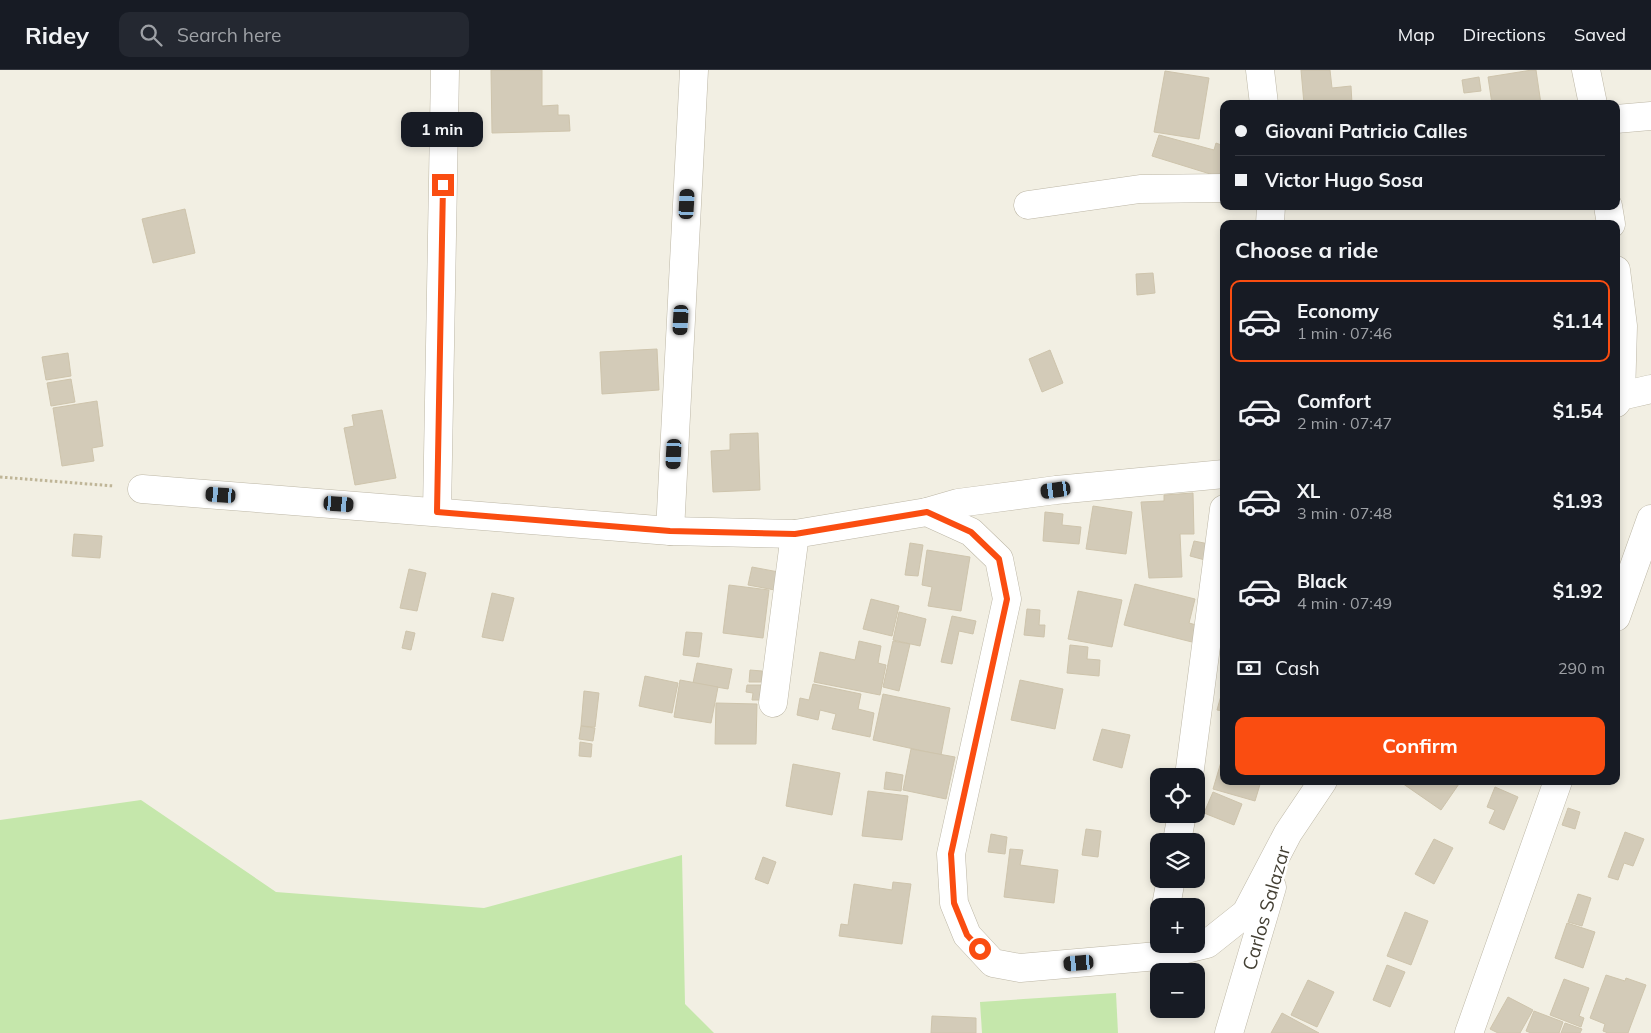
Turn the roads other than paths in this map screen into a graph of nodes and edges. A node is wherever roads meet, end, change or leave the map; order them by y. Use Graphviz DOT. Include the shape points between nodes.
graph roads {
  1 [pos="445,70"];
  2 [pos="694,70"];
  3 [pos="1260,70"];
  4 [pos="1586,70"];
  5 [pos="1264,100"];
  6 [pos="1592,100"];
  7 [pos="1651,116"];
  8 [pos="1620,119"];
  9 [pos="1220,188"];
  10 [pos="1028,205"];
  11 [pos="1620,302"];
  12 [pos="1620,382"];
  13 [pos="1651,389"];
  14 [pos="1620,400"];
  15 [pos="1220,474"];
  16 [pos="142,489"];
  17 [pos="437,512"];
  18 [pos="927,512"];
  19 [pos="1651,519"];
  20 [pos="670,531"];
  21 [pos="795,534"];
  22 [pos="1220,539"];
  23 [pos="1620,606"];
  24 [pos="773,702"];
  25 [pos="1189,768"];
  26 [pos="1298,785"];
  27 [pos="1321,785"];
  28 [pos="1557,785"];
  29 [pos="1288,833"];
  30 [pos="1205,944"];
  31 [pos="1150,951"];
  32 [pos="1229,1033"];
  33 [pos="1469,1033"];
  1 -- 17 [label="street"];
  2 -- 20 [label="street"];
  3 -- 5 [label="street"];
  4 -- 6 [label="street"];
  7 -- 8 [label="street"];
  9 -- 10 [label="street" via="1140,189"];
  11 -- 12 [label="street" via="1623,326"];
  13 -- 14 [label="street"];
  15 -- 18 [label="street" via="1046,491 958,503"];
  16 -- 17 [label="street"];
  17 -- 20 [label="street"];
  18 -- 21 [label="street"];
  18 -- 31 [label="street" via="971,532 999,559 1007,599 951,854 954,903 967,935 993,963 1020,968"];
  19 -- 23 [label="street"];
  20 -- 21 [label="street"];
  21 -- 24 [label="street"];
  22 -- 25 [label="street"];
  26 -- 29 [label="street, Carlos Salazar"];
  27 -- 29 [label="street"];
  28 -- 33 [label="street"];
  29 -- 30 [label="street" via="1246,912"];
  29 -- 32 [label="street, Carlos Salazar"];
}
